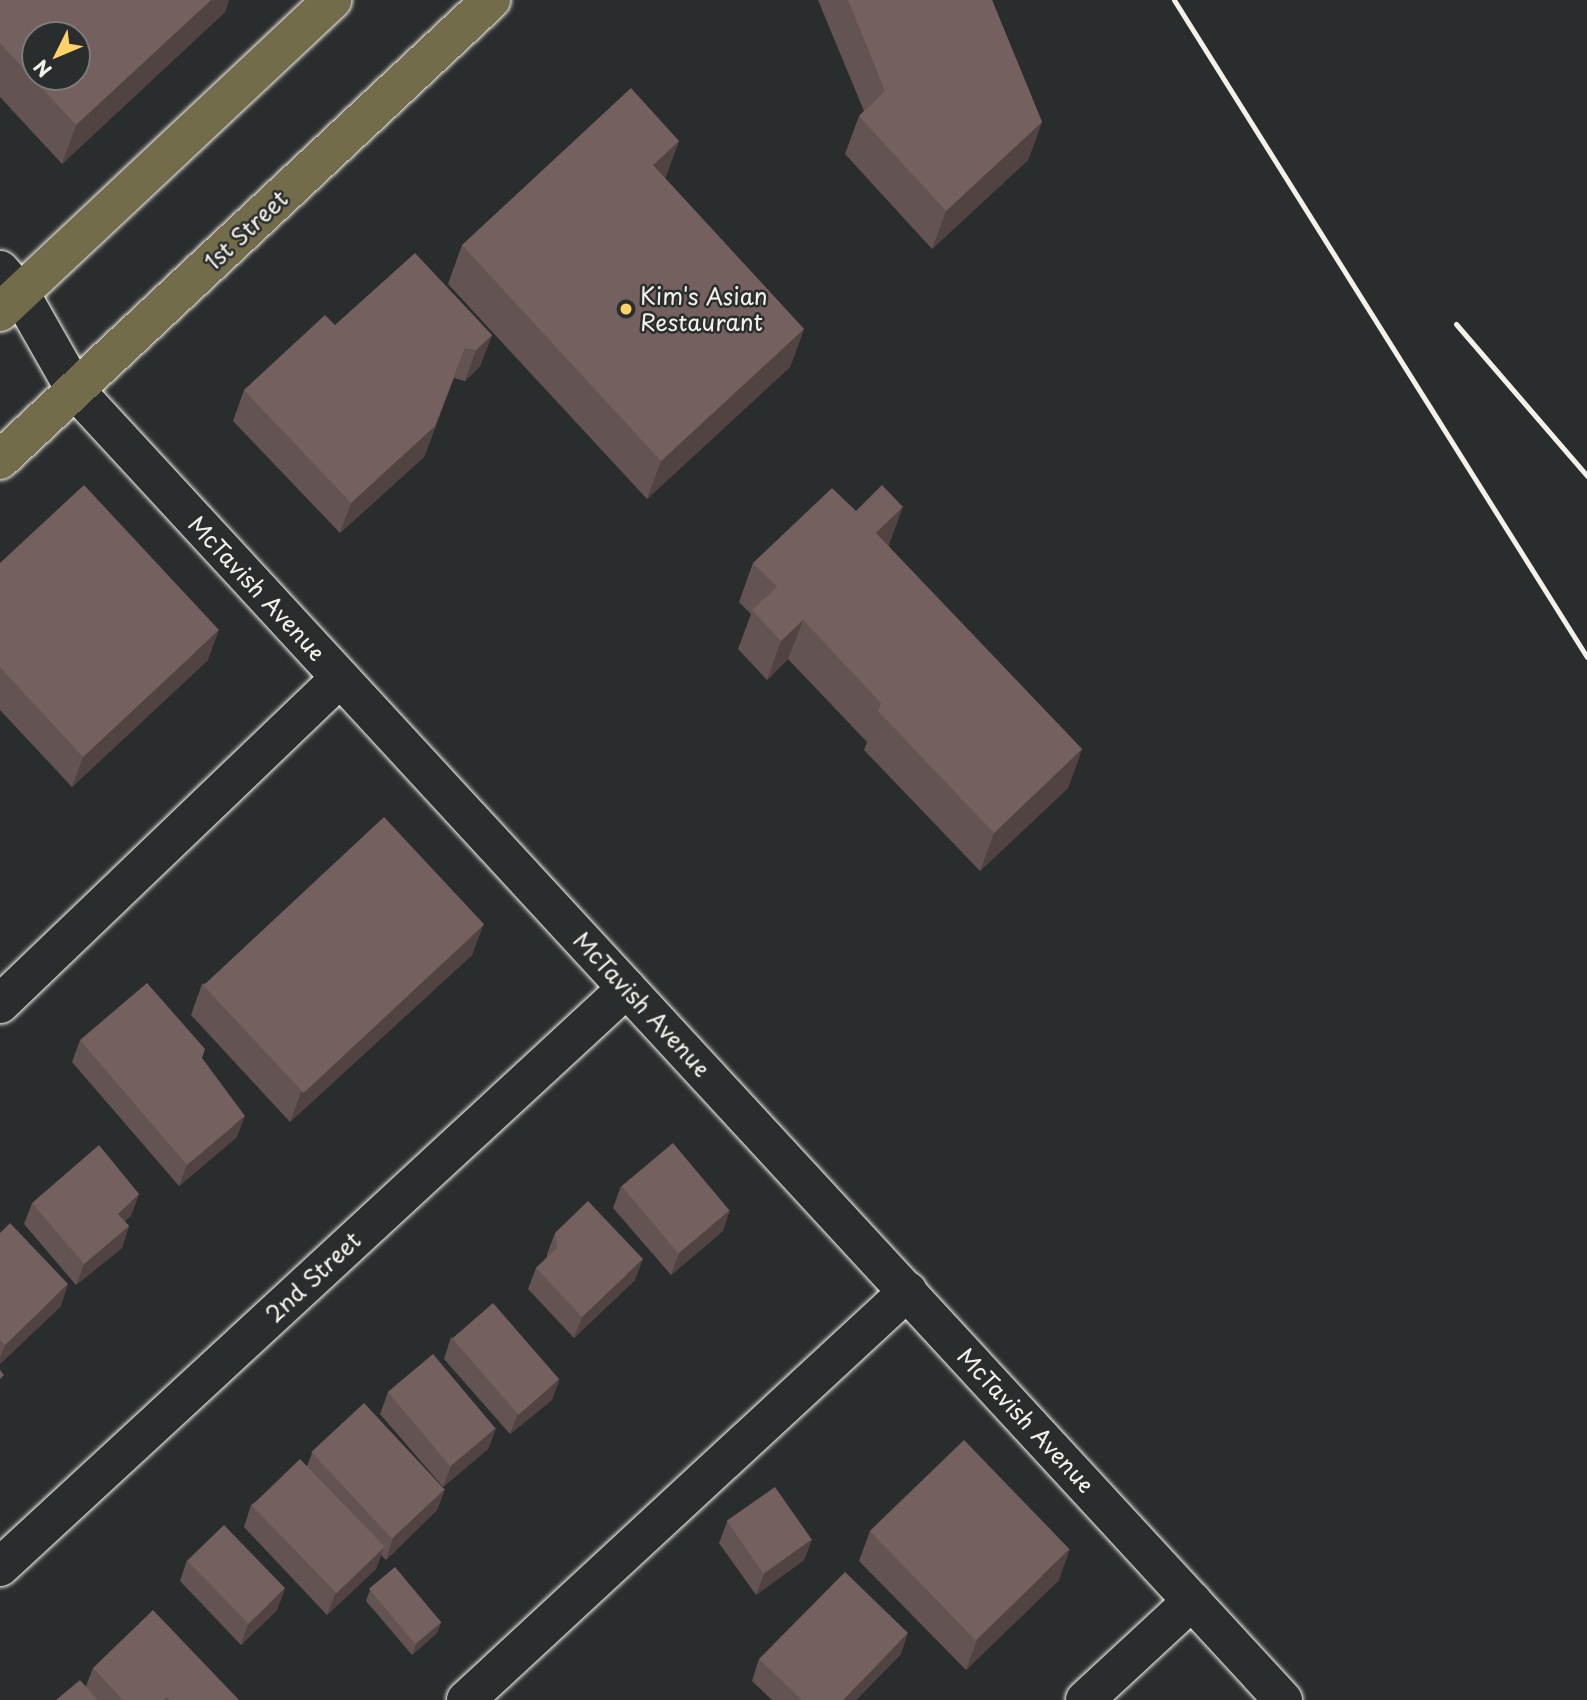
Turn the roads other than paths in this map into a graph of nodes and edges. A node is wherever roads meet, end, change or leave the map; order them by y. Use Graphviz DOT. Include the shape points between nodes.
graph roads {
  1 [pos="332,0"];
  2 [pos="491,0"];
  3 [pos="7,292"];
  4 [pos="75,390"];
  5 [pos="0,460"];
  6 [pos="340,678"];
  7 [pos="627,988"];
  8 [pos="0,1004"];
  9 [pos="908,1291"];
  10 [pos="0,1567"];
  11 [pos="1192,1601"];
  12 [pos="466,1700"];
  13 [pos="1084,1700"];
  14 [pos="1283,1700"];
  1 -- 3 [label="main road"];
  2 -- 4 [label="main road, 1st Street"];
  3 -- 4 [label="street, McTavish Avenue"];
  4 -- 5 [label="main road, 1st Street"];
  4 -- 6 [label="street, McTavish Avenue"];
  6 -- 7 [label="street, McTavish Avenue"];
  6 -- 8 [label="street"];
  7 -- 9 [label="street, McTavish Avenue"];
  7 -- 10 [label="street, 2nd Street"];
  9 -- 11 [label="street, McTavish Avenue"];
  9 -- 12 [label="street"];
  11 -- 13 [label="street"];
  11 -- 14 [label="street, McTavish Avenue"];
}
